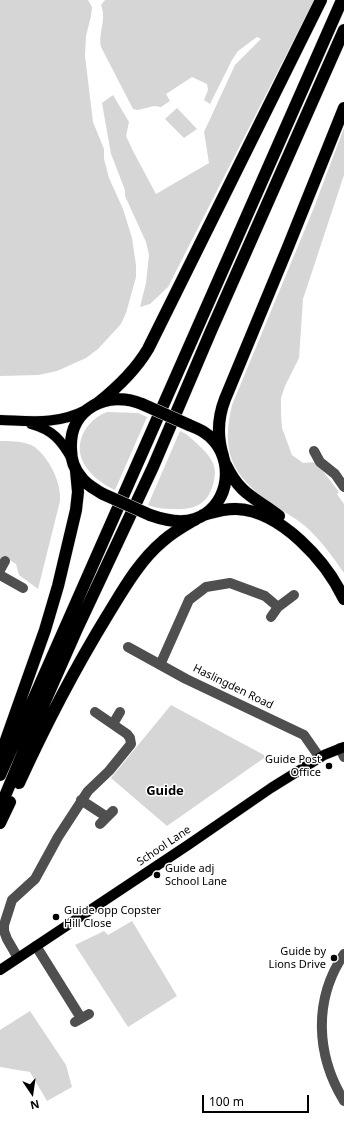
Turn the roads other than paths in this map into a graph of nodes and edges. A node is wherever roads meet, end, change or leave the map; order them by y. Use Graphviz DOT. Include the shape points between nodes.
graph roads {
  1 [pos="321,0"];
  2 [pos="342,0"];
  3 [pos="344,30"];
  4 [pos="344,108"];
  5 [pos="93,406"];
  6 [pos="0,420"];
  7 [pos="26,422"];
  8 [pos="314,451"];
  9 [pos="225,460"];
  10 [pos="74,466"];
  11 [pos="340,471"];
  12 [pos="344,487"];
  13 [pos="200,517"];
  14 [pos="0,575"];
  15 [pos="344,586"];
  16 [pos="22,588"];
  17 [pos="294,595"];
  18 [pos="344,599"];
  19 [pos="278,607"];
  20 [pos="271,617"];
  21 [pos="128,647"];
  22 [pos="160,665"];
  23 [pos="95,712"];
  24 [pos="120,712"];
  25 [pos="113,724"];
  26 [pos="343,751"];
  27 [pos="0,758"];
  28 [pos="320,758"];
  29 [pos="0,775"];
  30 [pos="81,800"];
  31 [pos="0,808"];
  32 [pos="107,817"];
  33 [pos="0,823"];
  34 [pos="36,946"];
  35 [pos="344,954"];
  36 [pos="18,958"];
  37 [pos="0,970"];
  38 [pos="82,1018"];
  39 [pos="344,1101"];
  1 -- 5 [label="highway" via="148,349 129,376"];
  2 -- 29 [label="highway"];
  3 -- 31 [label="highway" via="153,467 73,638"];
  4 -- 9 [label="highway" via="220,413 220,445"];
  5 -- 7 [label="main road" via="74,416 58,420"];
  5 -- 9 [label="highway, bridge" via="121,398 134,400 200,429 212,438"];
  5 -- 10 [label="highway" via="82,415 72,432"];
  6 -- 7 [label="main road"];
  7 -- 10 [label="main road" via="44,428 61,441"];
  8 -- 11 [label="street" via="320,462"];
  9 -- 13 [label="highway" via="226,479 222,493 214,505"];
  9 -- 15 [label="highway" via="234,480 245,492 277,514 312,544"];
  10 -- 13 [label="highway, bridge" via="85,482 103,494 150,515 168,521 185,521"];
  10 -- 27 [label="highway" via="78,492 76,510 58,586"];
  11 -- 12 [label="street"];
  13 -- 18 [label="highway" via="221,510 235,509 251,511 277,523 316,556"];
  13 -- 33 [label="highway" via="162,542 126,585 50,716"];
  14 -- 16 [label="street"];
  17 -- 19 [label="street"];
  19 -- 20 [label="street"];
  19 -- 22 [label="street" via="265,596 230,583 206,586 189,600"];
  21 -- 22 [label="street, Haslingden Road"];
  22 -- 28 [label="street, Haslingden Road" via="304,735"];
  23 -- 25 [label="street"];
  24 -- 25 [label="street"];
  25 -- 30 [label="street" via="128,736 131,741 130,747"];
  26 -- 28 [label="main road, School Lane"];
  28 -- 34 [label="main road, School Lane" via="271,788"];
  30 -- 32 [label="street"];
  30 -- 36 [label="street" via="34,880 14,897 10,904 4,930"];
  34 -- 36 [label="main road, School Lane"];
  34 -- 38 [label="street"];
  35 -- 39 [label="street" via="329,982 323,1002 321,1024 329,1071"];
  36 -- 37 [label="main road, School Lane"];
}
